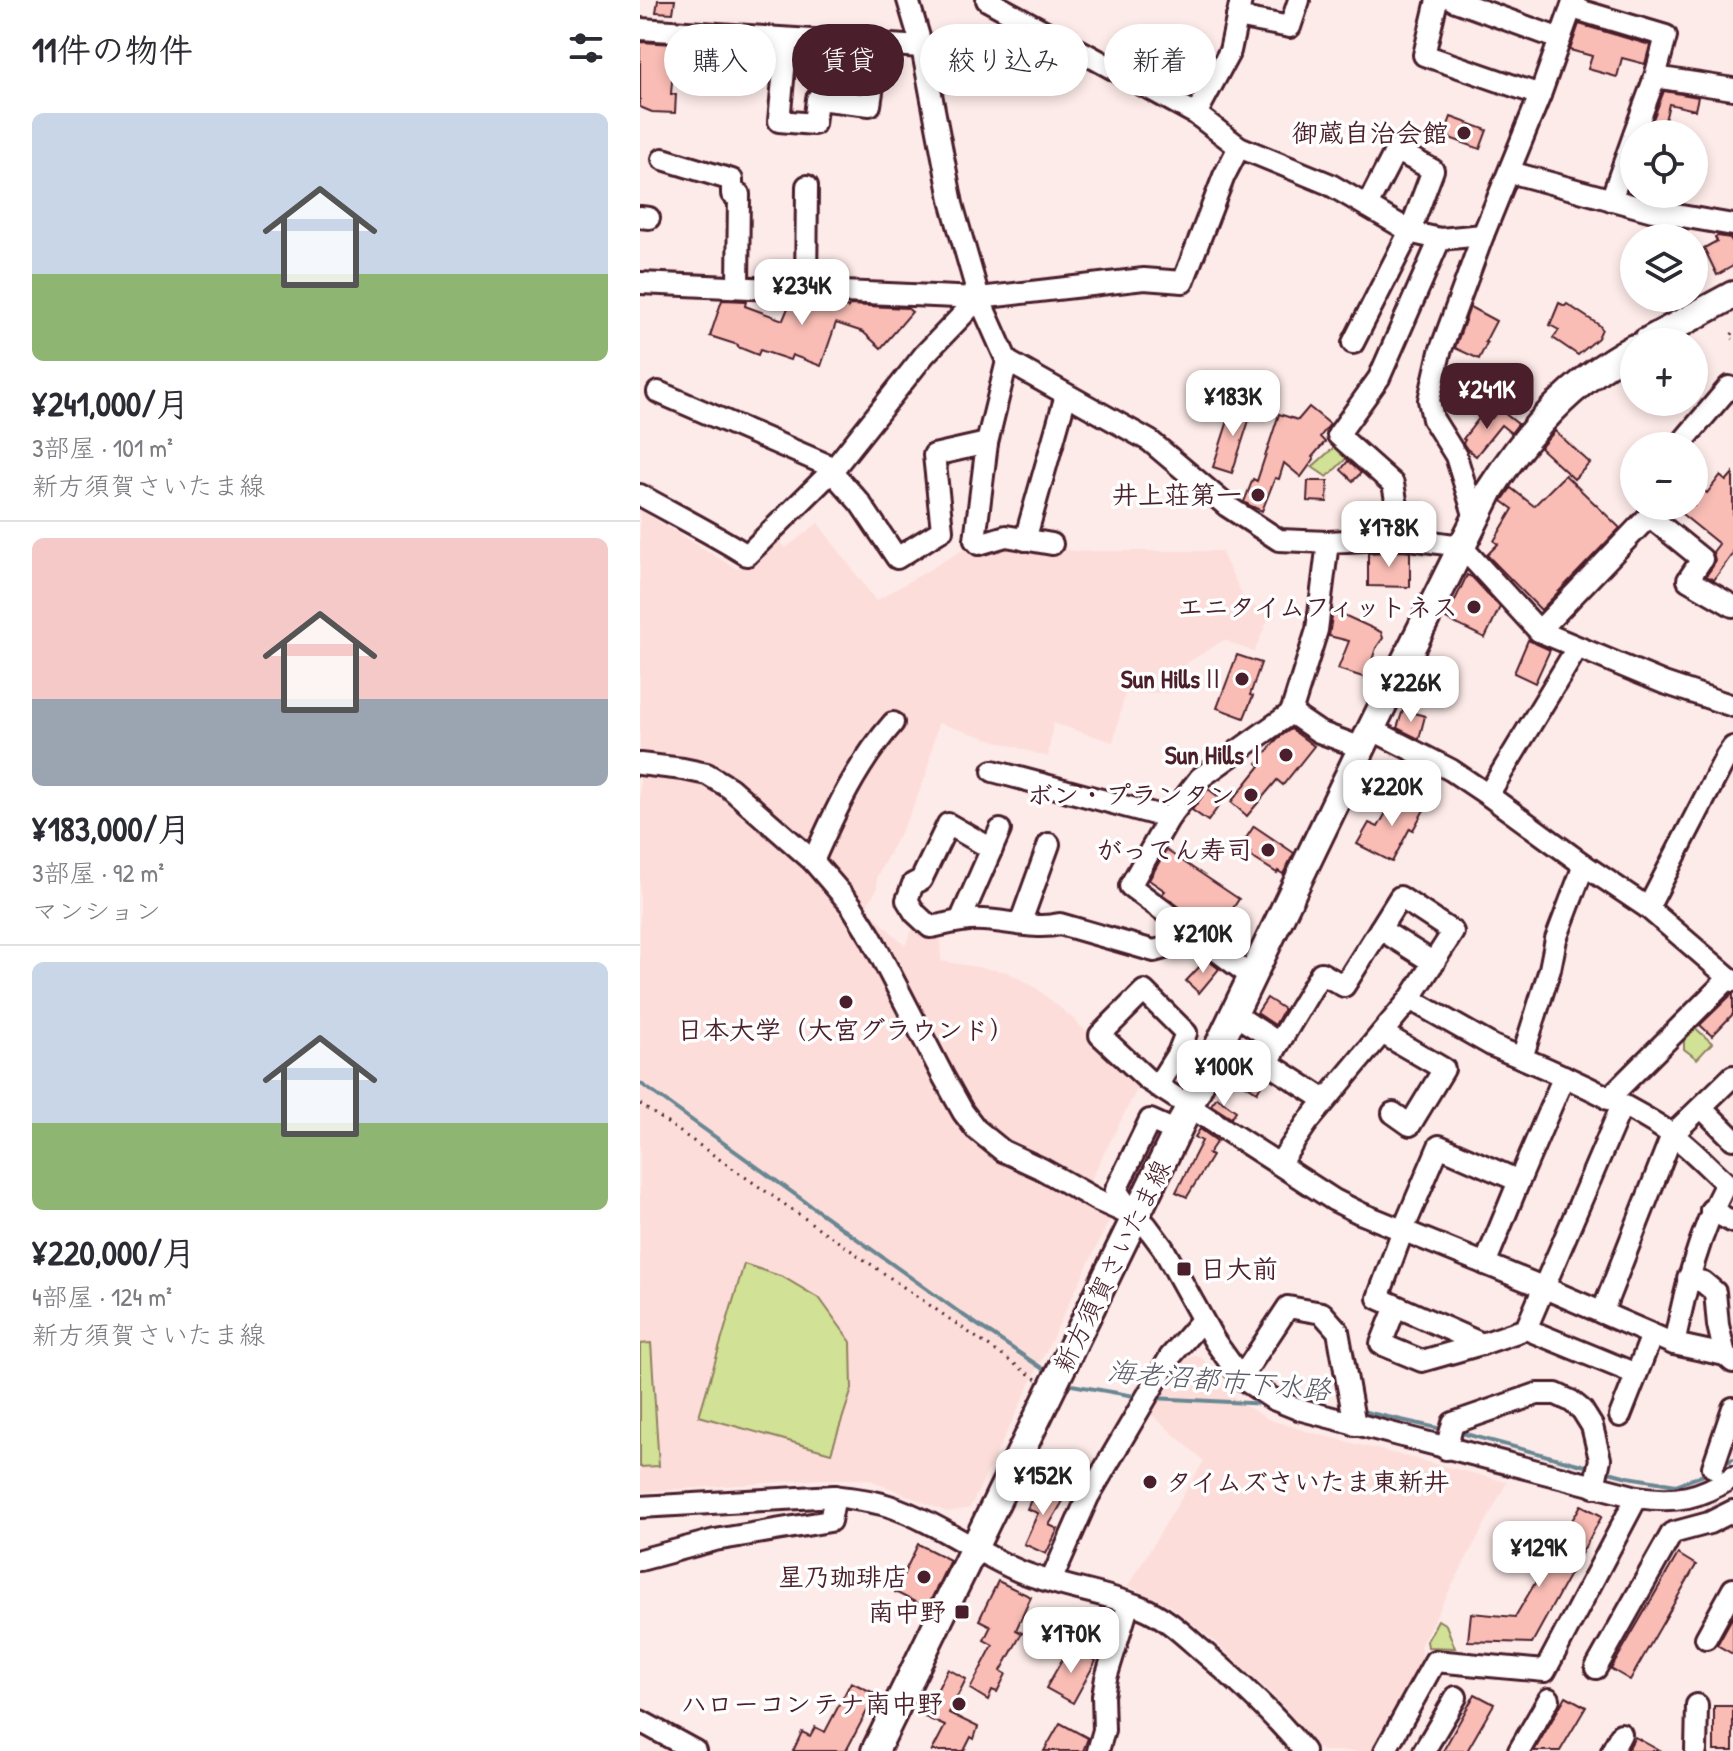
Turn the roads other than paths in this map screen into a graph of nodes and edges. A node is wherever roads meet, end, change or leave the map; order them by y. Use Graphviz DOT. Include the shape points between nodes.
graph roads {
  1 [pos="908,0"];
  2 [pos="987,0"];
  3 [pos="1299,0"];
  4 [pos="1437,0"];
  5 [pos="1453,0"];
  6 [pos="1573,4"];
  7 [pos="1239,8"];
  8 [pos="640,29"];
  9 [pos="787,39"];
  10 [pos="792,39"];
  11 [pos="1560,39"];
  12 [pos="920,40"];
  13 [pos="1655,77"];
  14 [pos="1733,89"];
  15 [pos="1540,95"];
  16 [pos="871,96"];
  17 [pos="931,96"];
  18 [pos="1196,114"];
  19 [pos="1639,120"];
  20 [pos="1239,147"];
  21 [pos="663,159"];
  22 [pos="1510,172"];
  23 [pos="1620,174"];
  24 [pos="807,186"];
  25 [pos="1611,200"];
  26 [pos="1367,206"];
  27 [pos="1733,225"];
  28 [pos="1410,231"];
  29 [pos="1483,235"];
  30 [pos="1440,239"];
  31 [pos="640,283"];
  32 [pos="738,287"];
  33 [pos="806,290"];
  34 [pos="1733,295"];
  35 [pos="979,298"];
  36 [pos="1672,328"];
  37 [pos="1353,343"];
  38 [pos="1620,356"];
  39 [pos="1007,361"];
  40 [pos="1729,387"];
  41 [pos="658,392"];
  42 [pos="1066,395"];
  43 [pos="1691,432"];
  44 [pos="987,443"];
  45 [pos="832,471"];
  46 [pos="640,495"];
  47 [pos="1475,518"];
  48 [pos="1637,520"];
  49 [pos="1656,520"];
  50 [pos="1403,538"];
  51 [pos="1025,540"];
  52 [pos="1328,542"];
  53 [pos="1052,544"];
  54 [pos="1461,546"];
  55 [pos="1733,606"];
  56 [pos="1539,631"];
  57 [pos="1577,648"];
  58 [pos="1733,706"];
  59 [pos="1291,713"];
  60 [pos="893,723"];
  61 [pos="1366,738"];
  62 [pos="1731,755"];
  63 [pos="640,764"];
  64 [pos="993,771"];
  65 [pos="1488,795"];
  66 [pos="1169,818"];
  67 [pos="1000,830"];
  68 [pos="1049,844"];
  69 [pos="992,849"];
  70 [pos="813,861"];
  71 [pos="1584,865"];
  72 [pos="1648,908"];
  73 [pos="960,921"];
  74 [pos="1020,924"];
  75 [pos="1184,927"];
  76 [pos="1380,929"];
  77 [pos="1434,963"];
  78 [pos="1252,977"];
  79 [pos="1731,980"];
  80 [pos="1410,999"];
  81 [pos="1234,1014"];
  82 [pos="1382,1033"];
  83 [pos="1279,1043"];
  84 [pos="1522,1058"];
  85 [pos="1564,1076"];
  86 [pos="1733,1076"];
  87 [pos="1157,1086"];
  88 [pos="1325,1100"];
  89 [pos="1615,1102"];
  90 [pos="1189,1107"];
  91 [pos="1702,1108"];
  92 [pos="1393,1113"];
  93 [pos="1672,1135"];
  94 [pos="1733,1139"];
  95 [pos="1279,1164"];
  96 [pos="1519,1181"];
  97 [pos="1711,1210"];
  98 [pos="1135,1217"];
  99 [pos="1733,1222"];
  100 [pos="1403,1230"];
  101 [pos="1485,1264"];
  102 [pos="1688,1278"];
  103 [pos="1545,1288"];
  104 [pos="1396,1306"];
  105 [pos="1602,1313"];
  106 [pos="1202,1320"];
  107 [pos="1526,1329"];
  108 [pos="1652,1335"];
  109 [pos="1482,1344"];
  110 [pos="1674,1344"];
  111 [pos="1729,1359"];
  112 [pos="1636,1374"];
  113 [pos="1241,1378"];
  114 [pos="1733,1408"];
  115 [pos="1620,1416"];
  116 [pos="1355,1425"];
  117 [pos="1446,1449"];
  118 [pos="1713,1467"];
  119 [pos="1733,1477"];
  120 [pos="1594,1487"];
  121 [pos="835,1496"];
  122 [pos="1637,1497"];
  123 [pos="640,1507"];
  124 [pos="1733,1511"];
  125 [pos="974,1548"];
  126 [pos="640,1560"];
  127 [pos="1051,1581"];
  128 [pos="1733,1589"];
  129 [pos="1129,1603"];
  130 [pos="1706,1638"];
  131 [pos="1596,1668"];
  132 [pos="1456,1697"];
  133 [pos="1549,1699"];
  134 [pos="1697,1705"];
  135 [pos="640,1721"];
  136 [pos="695,1751"];
  137 [pos="875,1751"];
  138 [pos="1098,1751"];
  139 [pos="1304,1751"];
  140 [pos="1385,1751"];
  141 [pos="1424,1751"];
  142 [pos="1519,1751"];
  143 [pos="1696,1751"];
  1 -- 12 [label="street"];
  2 -- 18 [label="street"];
  3 -- 7 [label="street" via="1290,27"];
  4 -- 15 [label="street" via="1424,55"];
  5 -- 11 [label="street"];
  6 -- 11 [label="street"];
  6 -- 13 [label="street" via="1666,36"];
  7 -- 18 [label="street" via="1230,51"];
  8 -- 9 [label="street"];
  9 -- 10 [label="street"];
  9 -- 16 [label="street" via="779,121 814,124 817,99 870,105"];
  11 -- 15 [label="street"];
  13 -- 14 [label="street"];
  13 -- 19 [label="street"];
  15 -- 22 [label="street"];
  17 -- 35 [label="street" via="952,204"];
  18 -- 20 [label="street"];
  20 -- 26 [label="street" via="1329,184"];
  20 -- 35 [label="street" via="1183,282 1144,279"];
  21 -- 32 [label="street" via="732,180 732,194 739,194"];
  22 -- 25 [label="street"];
  22 -- 29 [label="street"];
  23 -- 25 [label="street"];
  24 -- 33 [label="street"];
  25 -- 27 [label="street"];
  26 -- 28 [label="street"];
  26 -- 28 [label="street" via="1396,150 1433,170"];
  28 -- 30 [label="street"];
  28 -- 37 [label="street"];
  29 -- 30 [label="street"];
  29 -- 47 [label="street" via="1440,352 1429,400 1433,419 1456,456"];
  30 -- 50 [label="street" via="1379,378 1338,435 1393,484"];
  31 -- 32 [label="street"];
  32 -- 33 [label="street"];
  33 -- 35 [label="street"];
  34 -- 36 [label="main road"];
  35 -- 39 [label="street"];
  35 -- 45 [label="street" via="925,354"];
  38 -- 47 [label="main road, 新方須賀さいたま線" via="1552,409 1505,468"];
  39 -- 42 [label="street"];
  39 -- 44 [label="street"];
  40 -- 43 [label="street"];
  41 -- 45 [label="street"];
  42 -- 51 [label="street"];
  42 -- 52 [label="street" via="1150,441 1227,506 1279,540"];
  44 -- 45 [label="street" via="934,455 942,530 897,558"];
  44 -- 51 [label="street" via="975,540"];
  45 -- 46 [label="street" via="747,555"];
  47 -- 54 [label="main road, 新方須賀さいたま線"];
  48 -- 56 [label="street"];
  49 -- 55 [label="street" via="1702,559 1688,580"];
  50 -- 52 [label="street"];
  50 -- 54 [label="street"];
  51 -- 53 [label="street"];
  52 -- 59 [label="street" via="1317,630"];
  54 -- 56 [label="street"];
  54 -- 61 [label="main road, 新方須賀さいたま線"];
  56 -- 57 [label="street"];
  57 -- 58 [label="street"];
  57 -- 65 [label="street"];
  59 -- 61 [label="street" via="1319,732"];
  59 -- 66 [label="street" via="1200,778"];
  60 -- 70 [label="street" via="855,774"];
  61 -- 65 [label="street" via="1451,770"];
  61 -- 78 [label="main road, 新方須賀さいたま線"];
  62 -- 72 [label="street"];
  63 -- 70 [label="street" via="707,774"];
  64 -- 66 [label="street"];
  65 -- 71 [label="street"];
  66 -- 75 [label="street" via="1130,886"];
  67 -- 69 [label="street"];
  68 -- 74 [label="street"];
  69 -- 73 [label="street"];
  69 -- 73 [label="street" via="948,824 921,880 913,884 907,900 930,927"];
  70 -- 98 [label="street" via="871,937 976,1129 1003,1151"];
  71 -- 72 [label="street"];
  71 -- 84 [label="street" via="1556,939"];
  72 -- 79 [label="street"];
  73 -- 74 [label="street"];
  74 -- 75 [label="street" via="1060,924 1154,951 1165,948"];
  75 -- 78 [label="street"];
  76 -- 77 [label="street"];
  76 -- 77 [label="street" via="1400,897 1453,932"];
  76 -- 83 [label="street" via="1344,986 1321,973"];
  77 -- 80 [label="street"];
  78 -- 81 [label="main road, 新方須賀さいたま線"];
  79 -- 89 [label="street"];
  80 -- 82 [label="street"];
  80 -- 84 [label="street"];
  81 -- 83 [label="street"];
  81 -- 90 [label="main road, 新方須賀さいたま線"];
  82 -- 88 [label="street"];
  82 -- 92 [label="street" via="1444,1069 1410,1125"];
  83 -- 88 [label="street" via="1268,1063"];
  84 -- 85 [label="street"];
  85 -- 89 [label="street"];
  85 -- 96 [label="street"];
  86 -- 91 [label="street"];
  87 -- 87 [label="street" via="1186,1033 1144,991 1100,1035"];
  87 -- 90 [label="street"];
  88 -- 95 [label="street"];
  89 -- 93 [label="street"];
  89 -- 103 [label="street"];
  90 -- 95 [label="street"];
  90 -- 98 [label="main road, 新方須賀さいたま線"];
  91 -- 93 [label="street"];
  91 -- 94 [label="street"];
  93 -- 97 [label="street" via="1726,1183"];
  93 -- 105 [label="street"];
  95 -- 100 [label="street" via="1334,1200"];
  96 -- 100 [label="street" via="1439,1146"];
  96 -- 101 [label="street"];
  97 -- 99 [label="street"];
  97 -- 102 [label="street"];
  98 -- 106 [label="street" via="1155,1236"];
  98 -- 125 [label="main road, 新方須賀さいたま線"];
  100 -- 101 [label="street"];
  100 -- 104 [label="street" via="1378,1298"];
  101 -- 103 [label="street"];
  102 -- 110 [label="street"];
  102 -- 111 [label="street" via="1715,1292"];
  103 -- 105 [label="street"];
  103 -- 107 [label="street"];
  104 -- 109 [label="street"];
  104 -- 109 [label="street" via="1381,1344 1422,1361"];
  105 -- 108 [label="street"];
  106 -- 113 [label="street"];
  106 -- 127 [label="street" via="1170,1357 1088,1497"];
  107 -- 109 [label="street"];
  107 -- 112 [label="street"];
  108 -- 110 [label="street"];
  108 -- 112 [label="street"];
  110 -- 111 [label="street"];
  112 -- 115 [label="street"];
  113 -- 116 [label="street" via="1273,1399"];
  113 -- 116 [label="street" via="1288,1307 1322,1313 1338,1331"];
  114 -- 118 [label="street"];
  116 -- 117 [label="street"];
  117 -- 120 [label="street"];
  117 -- 120 [label="street" via="1453,1423 1537,1394 1556,1394 1582,1410 1592,1426 1600,1459"];
  119 -- 122 [label="street" via="1677,1500"];
  120 -- 122 [label="street"];
  121 -- 123 [label="street"];
  121 -- 125 [label="street" via="910,1514"];
  121 -- 126 [label="street" via="830,1521 715,1540"];
  122 -- 140 [label="street" via="1545,1671 1435,1661"];
  124 -- 131 [label="street" via="1672,1533"];
  125 -- 127 [label="street"];
  125 -- 137 [label="main road, 新方須賀さいたま線"];
  127 -- 129 [label="street"];
  128 -- 130 [label="street"];
  129 -- 138 [label="street" via="1106,1678"];
  129 -- 139 [label="street" via="1181,1632 1262,1703"];
  132 -- 141 [label="street"];
  133 -- 142 [label="street"];
  134 -- 143 [label="street"];
  135 -- 136 [label="street"];
}
